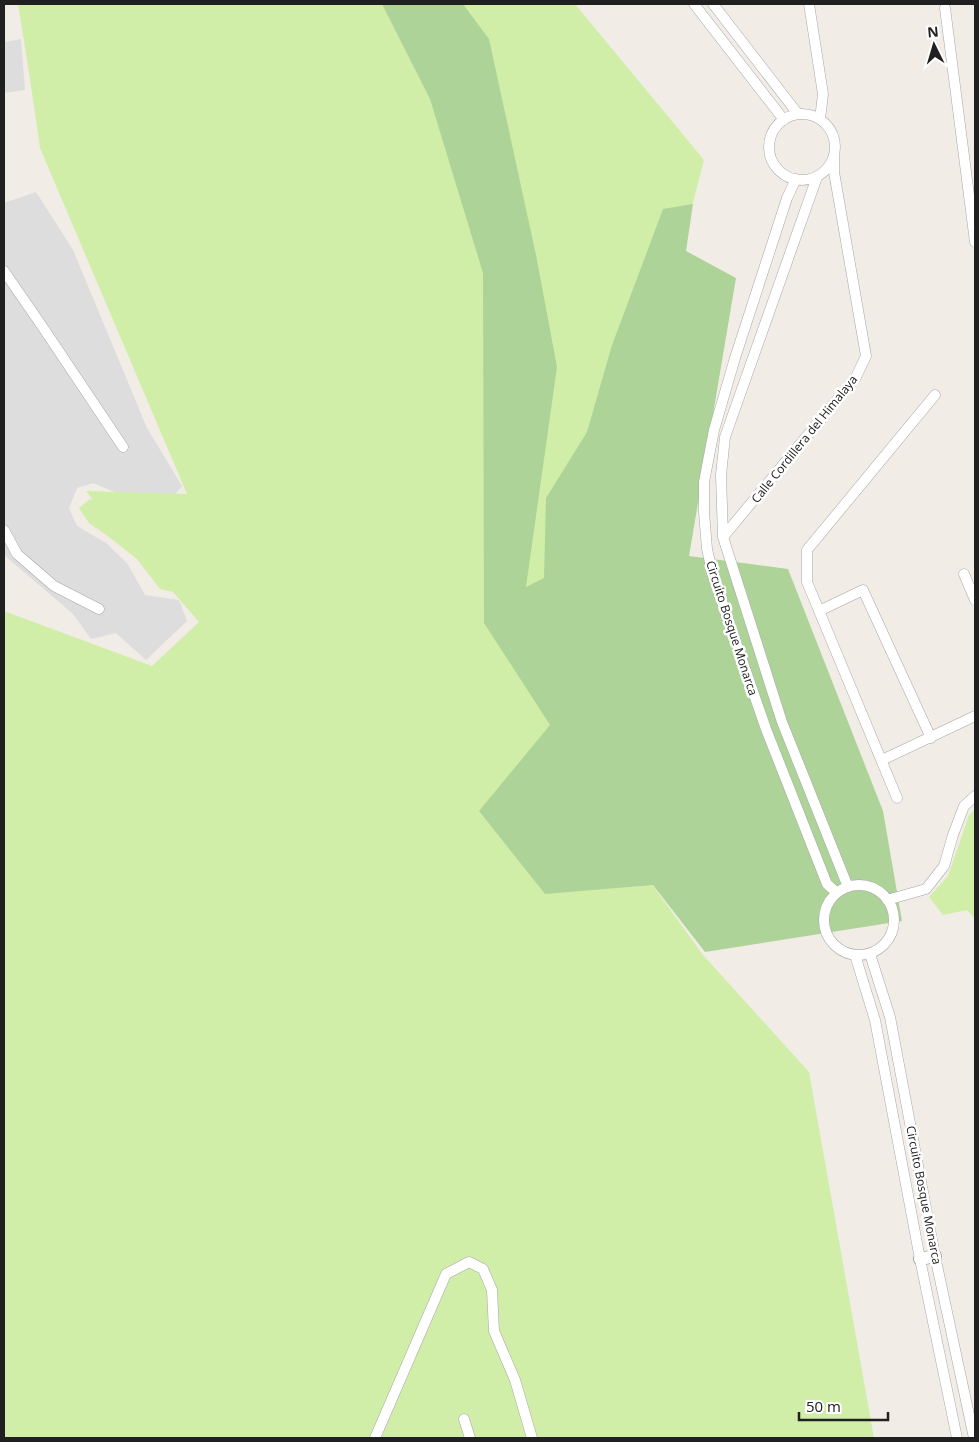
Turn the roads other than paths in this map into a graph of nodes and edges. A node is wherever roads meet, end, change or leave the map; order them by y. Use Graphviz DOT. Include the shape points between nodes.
graph roads {
  1 [pos="694,4"];
  2 [pos="713,4"];
  3 [pos="809,4"];
  4 [pos="945,8"];
  5 [pos="798,114"];
  6 [pos="820,119"];
  7 [pos="784,120"];
  8 [pos="834,157"];
  9 [pos="816,177"];
  10 [pos="796,179"];
  11 [pos="975,242"];
  12 [pos="4,271"];
  13 [pos="934,395"];
  14 [pos="123,447"];
  15 [pos="4,530"];
  16 [pos="723,537"];
  17 [pos="964,574"];
  18 [pos="975,600"];
  19 [pos="99,610"];
  20 [pos="819,611"];
  21 [pos="975,716"];
  22 [pos="931,738"];
  23 [pos="882,760"];
  24 [pos="975,796"];
  25 [pos="898,798"];
  26 [pos="848,887"];
  27 [pos="837,893"];
  28 [pos="888,900"];
  29 [pos="870,954"];
  30 [pos="856,955"];
  31 [pos="936,1256"];
  32 [pos="920,1259"];
  33 [pos="464,1419"];
  34 [pos="375,1438"];
  35 [pos="470,1438"];
  36 [pos="532,1438"];
  37 [pos="958,1438"];
  38 [pos="974,1438"];
  1 -- 7 [label="street"];
  2 -- 5 [label="street"];
  3 -- 6 [label="street" via="823,94"];
  4 -- 11 [label="street"];
  5 -- 6 [label="street"];
  5 -- 7 [label="street"];
  6 -- 8 [label="street" via="834,136"];
  7 -- 10 [label="street" via="772,135 770,154 779,170"];
  8 -- 9 [label="street" via="824,172"];
  8 -- 16 [label="street, Calle Cordillera del Himalaya" via="866,356 856,377"];
  9 -- 10 [label="street"];
  9 -- 16 [label="street, Circuito Bosque Monarca" via="725,437 721,475"];
  10 -- 27 [label="street, Circuito Bosque Monarca" via="787,198 714,430 704,482 704,512 707,549 714,576 766,729 827,884"];
  12 -- 14 [label="street"];
  13 -- 20 [label="street" via="808,550 807,582"];
  15 -- 19 [label="street" via="17,554 54,586"];
  16 -- 26 [label="street, Circuito Bosque Monarca" via="782,722"];
  17 -- 18 [label="street"];
  20 -- 22 [label="street" via="863,590"];
  20 -- 23 [label="street"];
  21 -- 22 [label="street"];
  22 -- 23 [label="street"];
  23 -- 25 [label="street"];
  24 -- 28 [label="street" via="964,806 944,866 926,889"];
  26 -- 27 [label="street"];
  26 -- 28 [label="street" via="870,887"];
  27 -- 30 [label="street" via="825,913 827,936 844,952"];
  28 -- 29 [label="street" via="894,924 890,937"];
  29 -- 30 [label="street"];
  29 -- 31 [label="street, Circuito Bosque Monarca" via="890,1017"];
  30 -- 32 [label="street, Circuito Bosque Monarca" via="875,1020"];
  31 -- 32 [label="street"];
  31 -- 38 [label="street, Circuito Bosque Monarca"];
  32 -- 37 [label="street, Circuito Bosque Monarca"];
  33 -- 35 [label="street"];
  34 -- 36 [label="street" via="446,1274 469,1262 483,1269 492,1290 494,1331 515,1380"];
}
